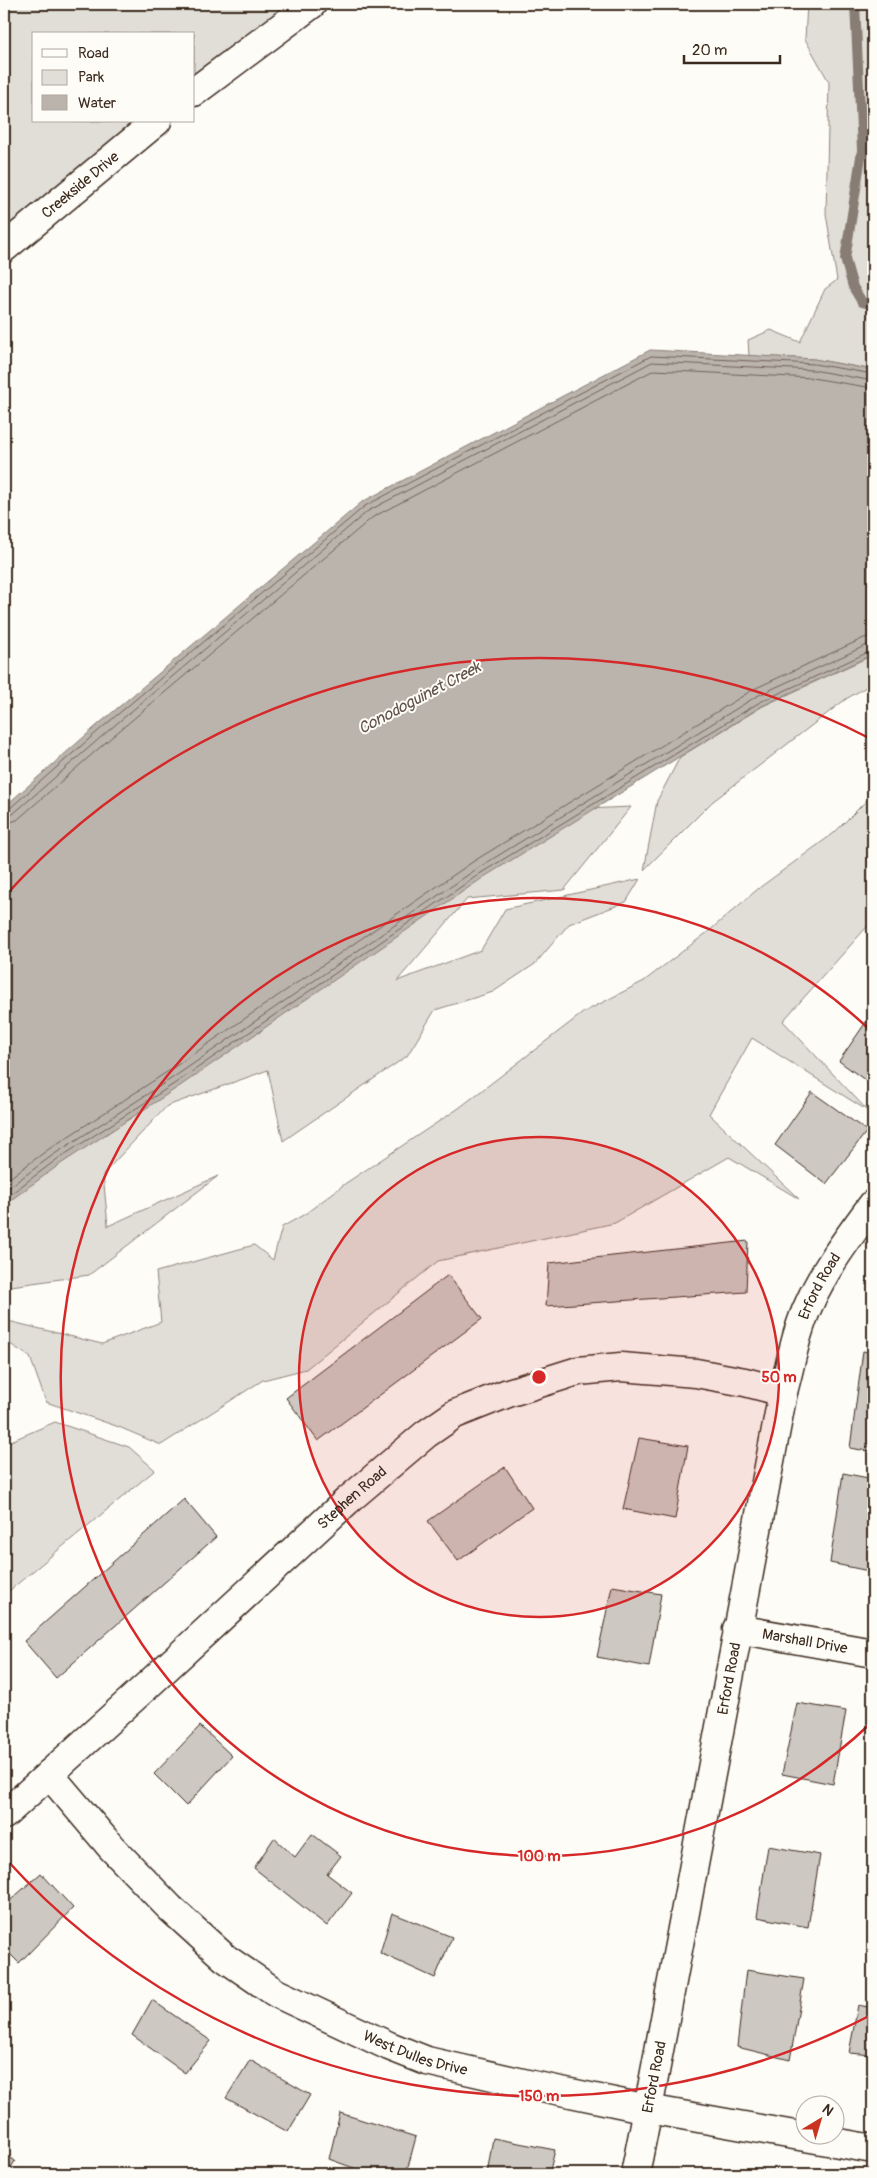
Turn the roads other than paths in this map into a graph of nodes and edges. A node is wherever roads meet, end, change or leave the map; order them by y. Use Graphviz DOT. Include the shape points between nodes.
graph roads {
  1 [pos="312,4"];
  2 [pos="195,91"];
  3 [pos="156,122"];
  4 [pos="4,248"];
  5 [pos="873,1204"];
  6 [pos="783,1392"];
  7 [pos="738,1629"];
  8 [pos="873,1653"];
  9 [pos="49,1774"];
  10 [pos="4,1814"];
  11 [pos="648,2108"];
  12 [pos="873,2149"];
  13 [pos="635,2174"];
  1 -- 2 [label="street"];
  3 -- 4 [label="street, Creekside Drive"];
  5 -- 6 [label="street, Erford Road" via="840,1249 809,1303"];
  6 -- 7 [label="street, Erford Road"];
  6 -- 9 [label="street, Stephen Road" via="696,1373 621,1367 578,1371 455,1414 346,1501"];
  7 -- 8 [label="street, Marshall Drive"];
  7 -- 11 [label="street, Erford Road"];
  9 -- 10 [label="street, Stephen Road"];
  9 -- 11 [label="street, West Dulles Drive" via="111,1847 170,1908 225,1958 276,1993 427,2061 532,2086"];
  11 -- 12 [label="street, West Dulles Drive"];
  11 -- 13 [label="street, Erford Road"];
}
